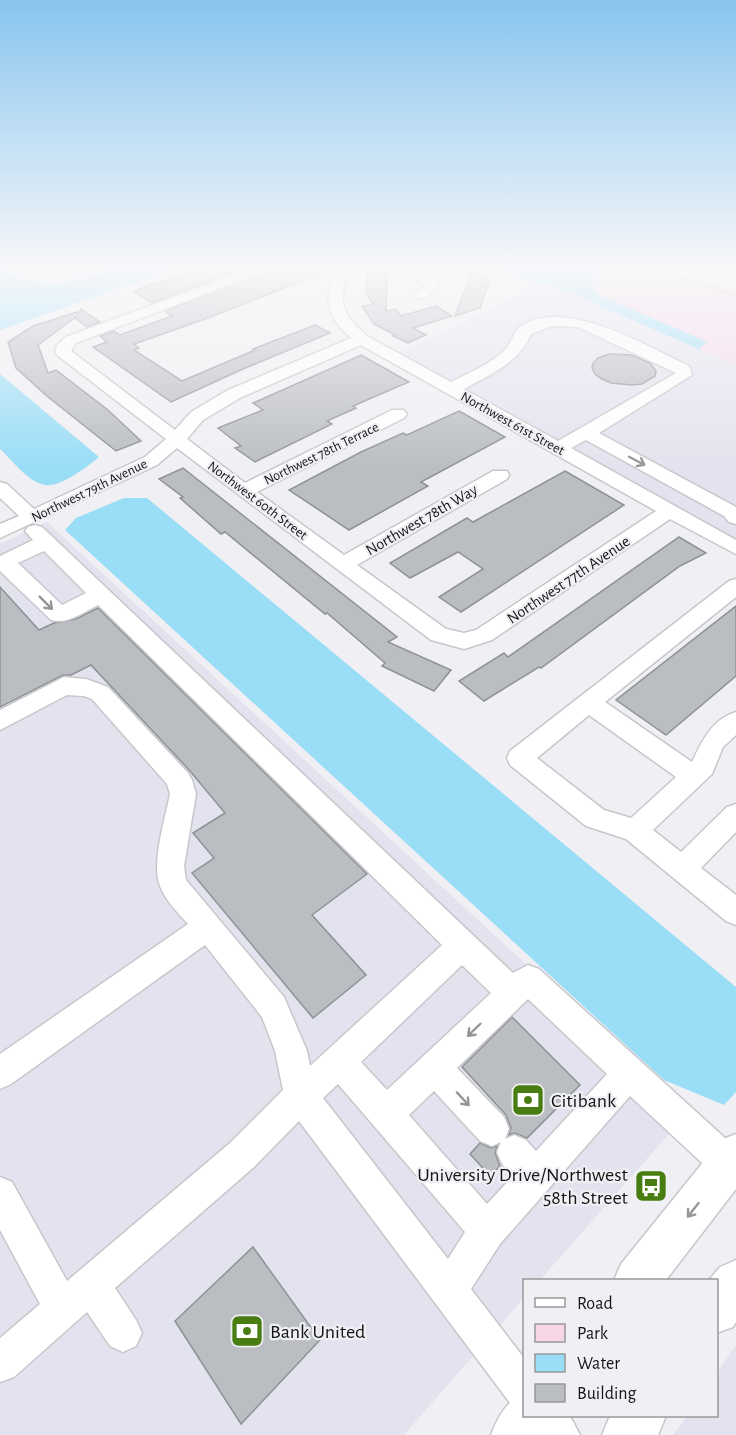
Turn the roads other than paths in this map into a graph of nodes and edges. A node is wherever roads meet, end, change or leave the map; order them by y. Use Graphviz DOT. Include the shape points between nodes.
graph roads {
  1 [pos="85,335"];
  2 [pos="357,335"];
  3 [pos="523,335"];
  4 [pos="608,335"];
  5 [pos="362,339"];
  6 [pos="451,389"];
  7 [pos="398,414"];
  8 [pos="585,433"];
  9 [pos="177,439"];
  10 [pos="558,447"];
  11 [pos="500,475"];
  12 [pos="0,488"];
  13 [pos="244,491"];
  14 [pos="669,511"];
  15 [pos="736,518"];
  16 [pos="29,519"];
  17 [pos="736,524"];
  18 [pos="1,530"];
  19 [pos="717,537"];
  20 [pos="46,542"];
  21 [pos="736,548"];
  22 [pos="2,563"];
  23 [pos="343,564"];
  24 [pos="736,586"];
  25 [pos="101,595"];
  26 [pos="464,641"];
  27 [pos="589,703"];
  28 [pos="0,721"];
  29 [pos="736,721"];
  30 [pos="694,776"];
  31 [pos="736,815"];
  32 [pos="635,831"];
  33 [pos="682,869"];
  34 [pos="736,912"];
  35 [pos="207,927"];
  36 [pos="463,945"];
  37 [pos="512,993"];
  38 [pos="338,1060"];
  39 [pos="435,1068"];
  40 [pos="0,1073"];
  41 [pos="629,1073"];
  42 [pos="301,1096"];
  43 [pos="386,1114"];
  44 [pos="732,1160"];
  45 [pos="536,1177"];
  46 [pos="0,1194"];
  47 [pos="487,1231"];
  48 [pos="639,1279"];
  49 [pos="736,1283"];
  50 [pos="91,1286"];
  51 [pos="449,1289"];
  52 [pos="718,1309"];
  53 [pos="63,1310"];
  54 [pos="123,1333"];
  55 [pos="0,1364"];
  56 [pos="523,1386"];
  57 [pos="530,1417"];
  58 [pos="546,1417"];
  59 [pos="640,1417"];
  60 [pos="516,1435"];
  61 [pos="560,1435"];
  62 [pos="627,1435"];
  1 -- 9 [label="street, Northwest 60th Street" via="71,340 63,352"];
  2 -- 5 [label="street, Northwest 61st Street"];
  3 -- 6 [label="street" via="500,362"];
  4 -- 8 [label="street" via="683,369 684,375"];
  5 -- 6 [label="street, Northwest 61st Street"];
  5 -- 9 [label="street, Northwest 79th Avenue" via="234,394 197,417"];
  6 -- 10 [label="street, Northwest 61st Street"];
  7 -- 13 [label="street, Northwest 78th Terrace"];
  8 -- 10 [label="street"];
  8 -- 15 [label="street, one-way"];
  9 -- 13 [label="street, Northwest 60th Street"];
  9 -- 16 [label="street, Northwest 79th Avenue" via="125,475"];
  10 -- 14 [label="street, Northwest 61st Street"];
  11 -- 23 [label="street, Northwest 78th Way"];
  12 -- 16 [label="street"];
  13 -- 23 [label="street, Northwest 60th Street"];
  14 -- 19 [label="street, Northwest 61st Street"];
  14 -- 26 [label="street, Northwest 77th Avenue" via="484,635"];
  16 -- 18 [label="street, Northwest 79th Avenue"];
  16 -- 20 [label="street"];
  17 -- 19 [label="street"];
  19 -- 21 [label="street, Northwest 61st Street"];
  20 -- 22 [label="street"];
  20 -- 25 [label="street"];
  22 -- 25 [label="street, one-way" via="58,615"];
  23 -- 26 [label="street, Northwest 60th Street" via="439,635"];
  24 -- 27 [label="street"];
  25 -- 36 [label="street"];
  27 -- 30 [label="street"];
  27 -- 32 [label="street" via="519,758 595,818"];
  28 -- 35 [label="street" via="64,686 100,693 179,780 183,794 170,866 173,885"];
  29 -- 30 [label="street" via="714,742 703,767"];
  30 -- 32 [label="street"];
  31 -- 33 [label="street"];
  32 -- 33 [label="street"];
  33 -- 34 [label="street"];
  35 -- 40 [label="street"];
  35 -- 42 [label="street" via="273,1007 291,1051"];
  36 -- 37 [label="street"];
  36 -- 38 [label="street"];
  37 -- 39 [label="street, one-way"];
  37 -- 41 [label="street" via="528,979"];
  38 -- 42 [label="street"];
  38 -- 43 [label="street"];
  39 -- 43 [label="street"];
  39 -- 45 [label="street, one-way"];
  41 -- 44 [label="street"];
  41 -- 45 [label="street"];
  42 -- 50 [label="street" via="242,1155"];
  42 -- 51 [label="street"];
  43 -- 47 [label="street"];
  44 -- 48 [label="main road, one-way"];
  45 -- 47 [label="street"];
  46 -- 53 [label="street"];
  47 -- 51 [label="street"];
  49 -- 52 [label="main road"];
  50 -- 53 [label="street"];
  50 -- 54 [label="street"];
  51 -- 56 [label="street"];
  53 -- 55 [label="street"];
  57 -- 60 [label="main road"];
  58 -- 61 [label="street"];
  59 -- 62 [label="main road"];
}
